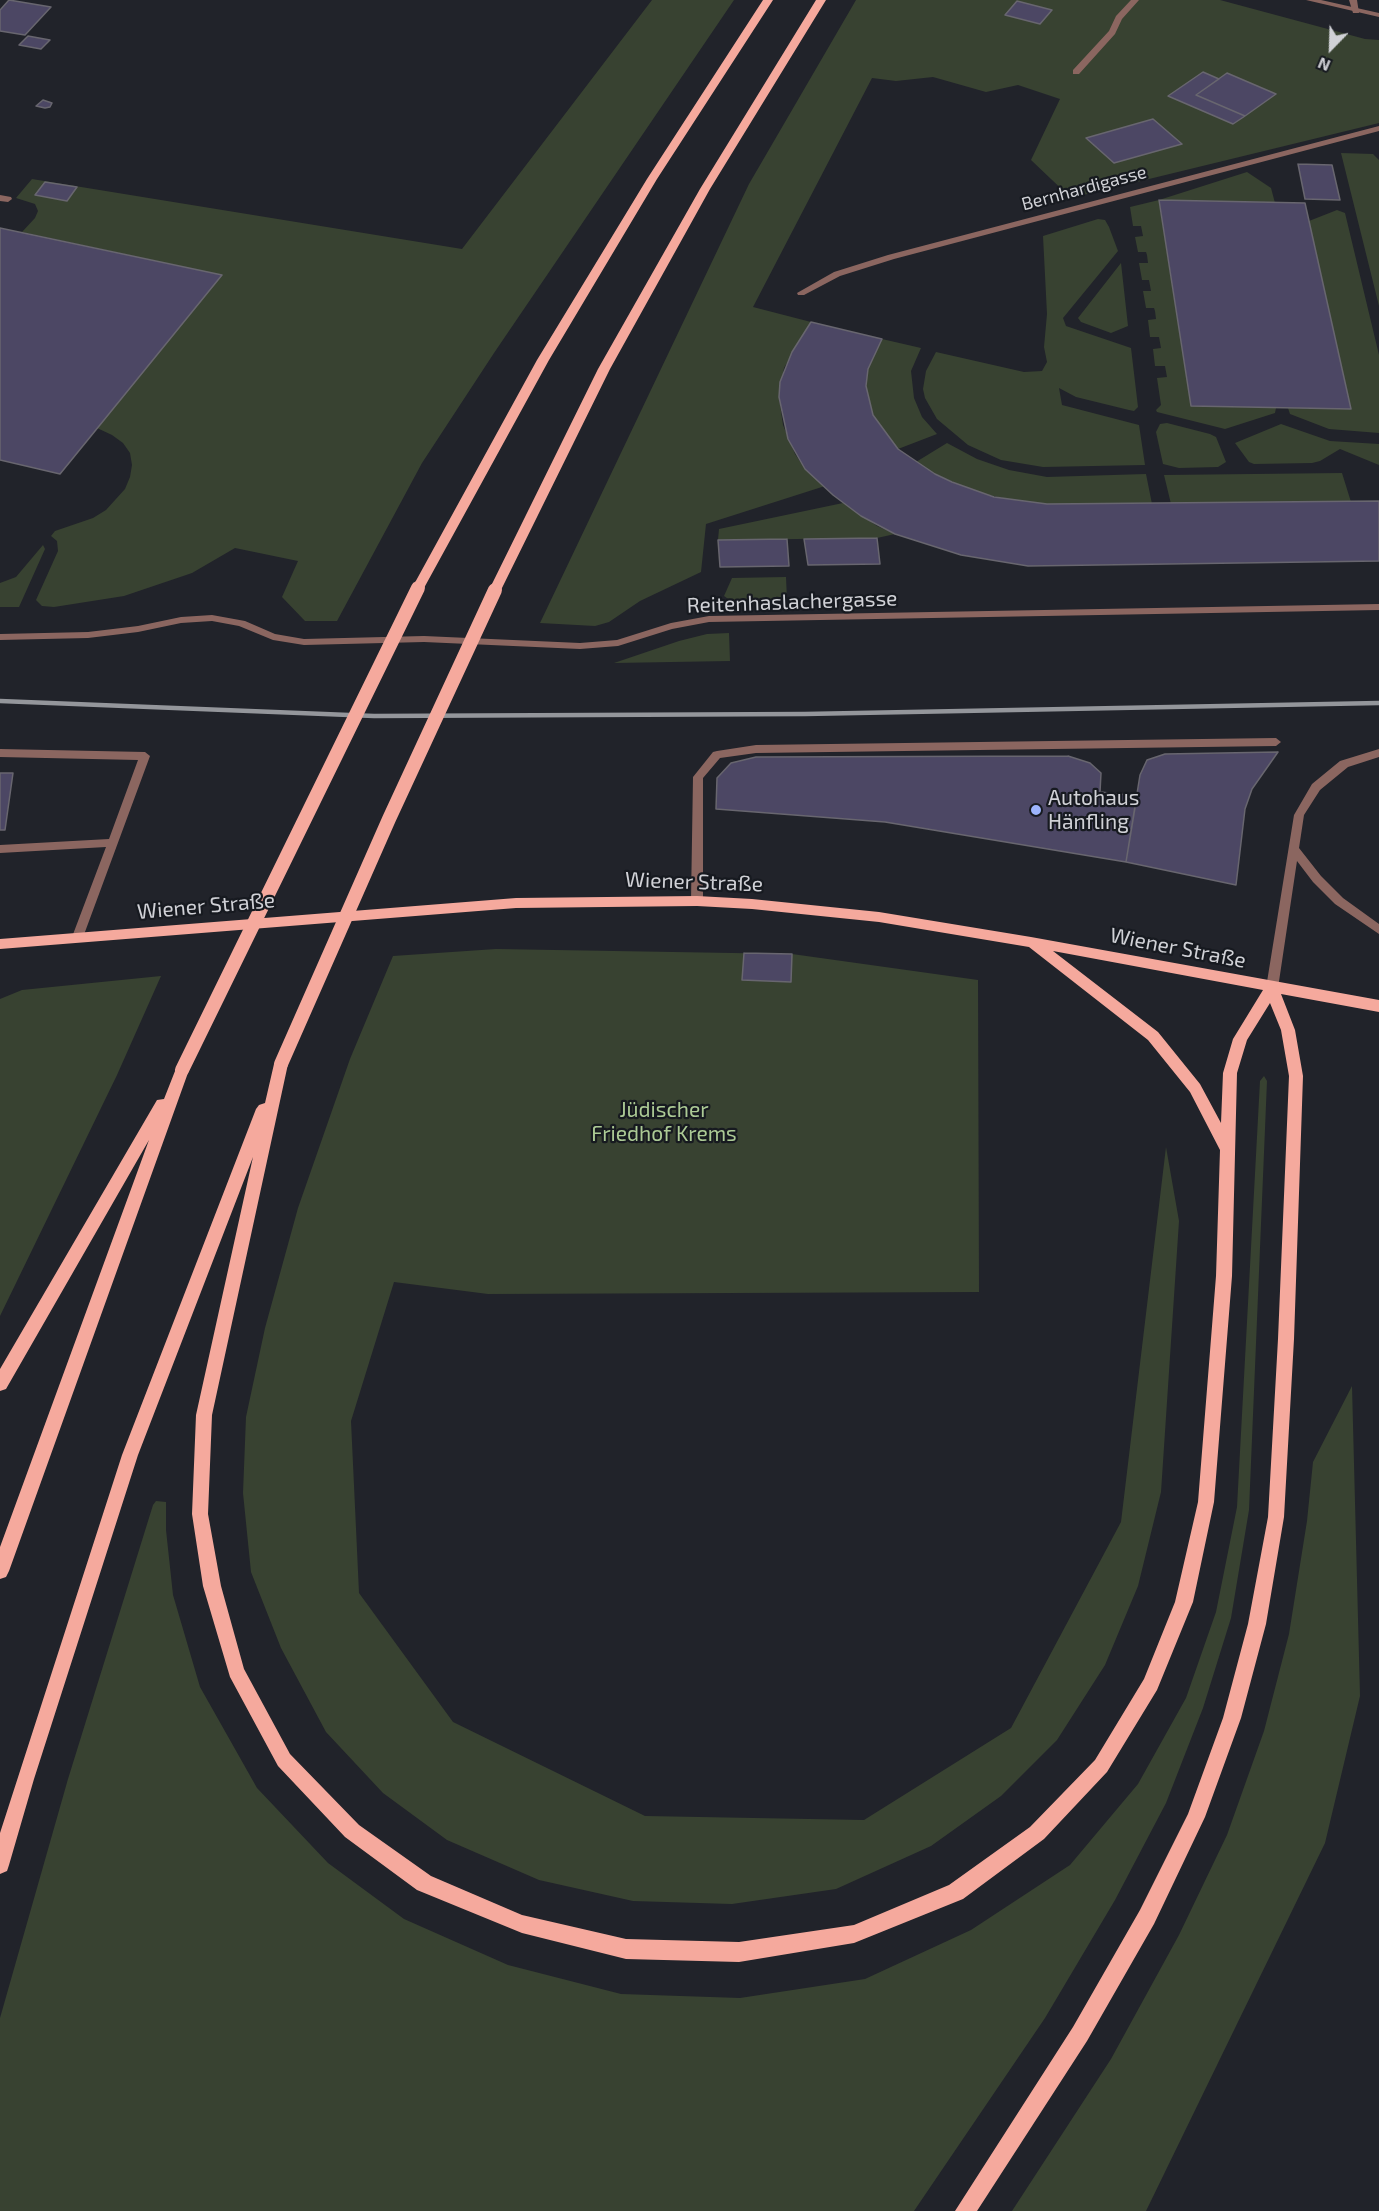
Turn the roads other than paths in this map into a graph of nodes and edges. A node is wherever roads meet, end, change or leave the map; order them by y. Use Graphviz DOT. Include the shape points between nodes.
graph roads {
  1 [pos="768,0"];
  2 [pos="821,0"];
  3 [pos="1135,0"];
  4 [pos="1310,0"];
  5 [pos="1353,0"];
  6 [pos="1356,11"];
  7 [pos="1379,15"];
  8 [pos="1076,72"];
  9 [pos="1379,128"];
  10 [pos="801,293"];
  11 [pos="1379,608"];
  12 [pos="0,637"];
  13 [pos="1276,742"];
  14 [pos="0,753"];
  15 [pos="1379,753"];
  16 [pos="114,843"];
  17 [pos="0,849"];
  18 [pos="1293,849"];
  19 [pos="697,901"];
  20 [pos="1379,930"];
  21 [pos="78,937"];
  22 [pos="1031,942"];
  23 [pos="0,944"];
  24 [pos="1272,988"];
  25 [pos="1379,1006"];
  26 [pos="281,1064"];
  27 [pos="182,1070"];
  28 [pos="1227,1149"];
  29 [pos="0,1384"];
  30 [pos="0,1571"];
  31 [pos="0,1864"];
  32 [pos="965,2211"];
  1 -- 27 [label="main road, bridge" via="652,179 543,360 418,588"];
  2 -- 26 [label="main road, bridge" via="705,189 604,369 495,590"];
  3 -- 8 [label="street"];
  4 -- 6 [label="street"];
  5 -- 6 [label="street"];
  6 -- 7 [label="street"];
  9 -- 10 [label="street, Bernhardigasse" via="891,257 837,274"];
  11 -- 12 [label="street, Reitenhaslachergasse" via="709,619 618,643 580,646 424,639 304,642 212,618 88,635"];
  13 -- 19 [label="street" via="756,749 717,755 698,777"];
  14 -- 16 [label="street" via="145,756"];
  15 -- 18 [label="street" via="1344,764 1316,787 1299,815"];
  16 -- 17 [label="street"];
  16 -- 21 [label="street"];
  18 -- 20 [label="street" via="1340,902"];
  18 -- 24 [label="street"];
  19 -- 21 [label="main road, Wiener Straße" via="516,903"];
  19 -- 22 [label="main road, Wiener Straße" via="879,917"];
  21 -- 23 [label="main road, Wiener Straße"];
  22 -- 24 [label="main road, Wiener Straße"];
  22 -- 28 [label="main road" via="1153,1036 1195,1088"];
  24 -- 25 [label="main road, Wiener Straße"];
  24 -- 28 [label="main road" via="1240,1039 1230,1073"];
  24 -- 32 [label="main road" via="1287,1030 1296,1076 1276,1517 1257,1624 1232,1718 1196,1817 1147,1917 1080,2034"];
  26 -- 28 [label="main road" via="204,1415 200,1514 212,1586 237,1671 284,1760 352,1831 424,1883 522,1924 626,1949 739,1952 854,1934 956,1892 1037,1833 1101,1766 1151,1684 1184,1602 1206,1502 1224,1276"];
  26 -- 31 [label="main road" via="130,1455"];
  27 -- 29 [label="main road"];
  27 -- 30 [label="main road"];
}
